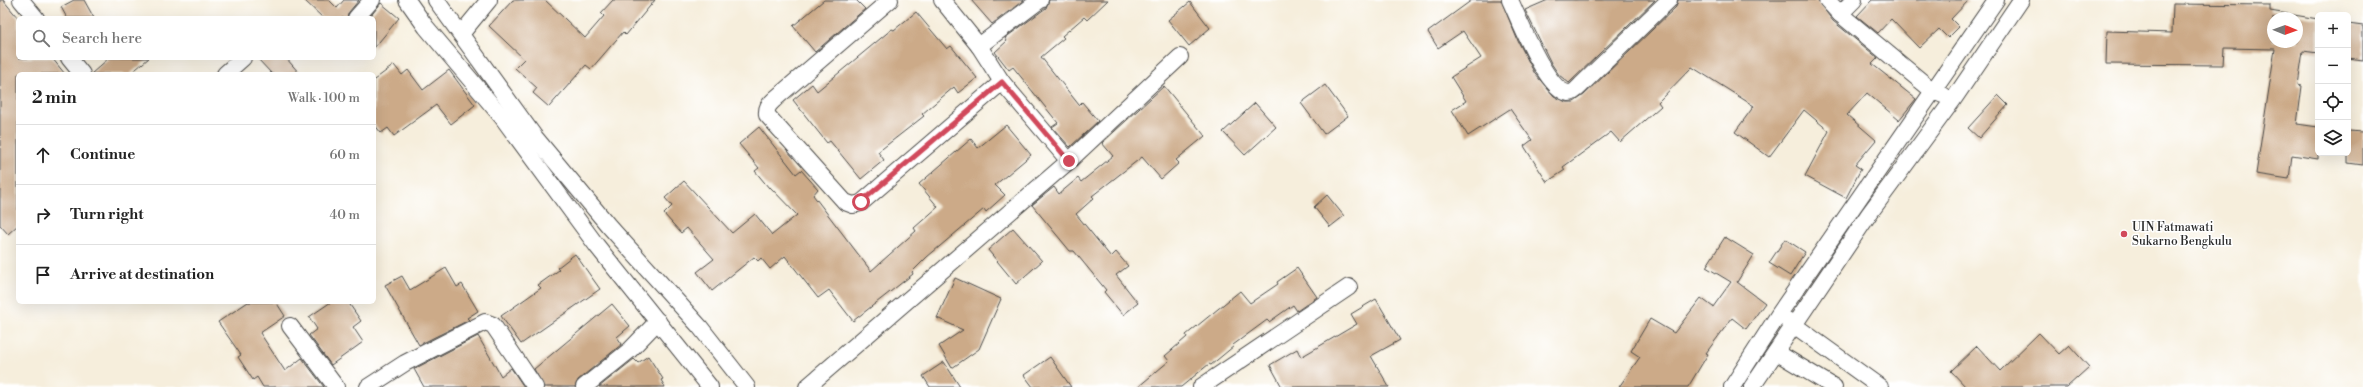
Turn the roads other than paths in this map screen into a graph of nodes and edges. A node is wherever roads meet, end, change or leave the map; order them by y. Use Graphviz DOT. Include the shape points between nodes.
graph roads {
  1 [pos="21,0"];
  2 [pos="372,0"];
  3 [pos="407,0"];
  4 [pos="436,0"];
  5 [pos="489,0"];
  6 [pos="890,0"];
  7 [pos="942,0"];
  8 [pos="1040,0"];
  9 [pos="1510,0"];
  10 [pos="1669,0"];
  11 [pos="1827,0"];
  12 [pos="1854,0"];
  13 [pos="1996,0"];
  14 [pos="2021,0"];
  15 [pos="1840,14"];
  16 [pos="34,16"];
  17 [pos="358,16"];
  18 [pos="460,34"];
  19 [pos="979,46"];
  20 [pos="1180,57"];
  21 [pos="71,60"];
  22 [pos="241,60"];
  23 [pos="80,72"];
  24 [pos="227,72"];
  25 [pos="1002,82"];
  26 [pos="1933,90"];
  27 [pos="1953,100"];
  28 [pos="1069,161"];
  29 [pos="1349,287"];
  30 [pos="1779,314"];
  31 [pos="658,321"];
  32 [pos="290,326"];
  33 [pos="1794,326"];
  34 [pos="1776,352"];
  35 [pos="336,387"];
  36 [pos="368,387"];
  37 [pos="535,387"];
  38 [pos="584,387"];
  39 [pos="710,387"];
  40 [pos="747,387"];
  41 [pos="807,387"];
  42 [pos="1201,387"];
  43 [pos="1732,387"];
  44 [pos="1752,387"];
  45 [pos="1834,387"];
  46 [pos="1880,387"];
  1 -- 16 [label="street"];
  2 -- 17 [label="street"];
  3 -- 31 [label="street" via="426,27 502,117 597,246"];
  4 -- 18 [label="street"];
  5 -- 18 [label="street"];
  6 -- 25 [label="street" via="776,98 767,110 767,115 845,202 853,205 861,202"];
  7 -- 19 [label="street"];
  8 -- 19 [label="street"];
  9 -- 10 [label="street" via="1542,66 1560,90 1568,93 1582,84"];
  11 -- 15 [label="street"];
  12 -- 15 [label="street"];
  13 -- 26 [label="street"];
  14 -- 27 [label="street"];
  15 -- 26 [label="street"];
  18 -- 40 [label="street" via="534,136 608,225 700,327"];
  19 -- 25 [label="street"];
  20 -- 28 [label="street"];
  21 -- 23 [label="street"];
  22 -- 24 [label="street"];
  25 -- 28 [label="street"];
  26 -- 27 [label="street"];
  26 -- 30 [label="street"];
  27 -- 33 [label="street" via="1869,214"];
  28 -- 41 [label="street"];
  29 -- 42 [label="street"];
  30 -- 33 [label="street"];
  30 -- 43 [label="street"];
  31 -- 38 [label="street" via="630,350"];
  31 -- 39 [label="street"];
  32 -- 35 [label="street"];
  33 -- 34 [label="street"];
  33 -- 46 [label="street"];
  34 -- 44 [label="street"];
  34 -- 45 [label="street"];
  36 -- 37 [label="street" via="405,363 478,323 485,322 493,325"];
}
